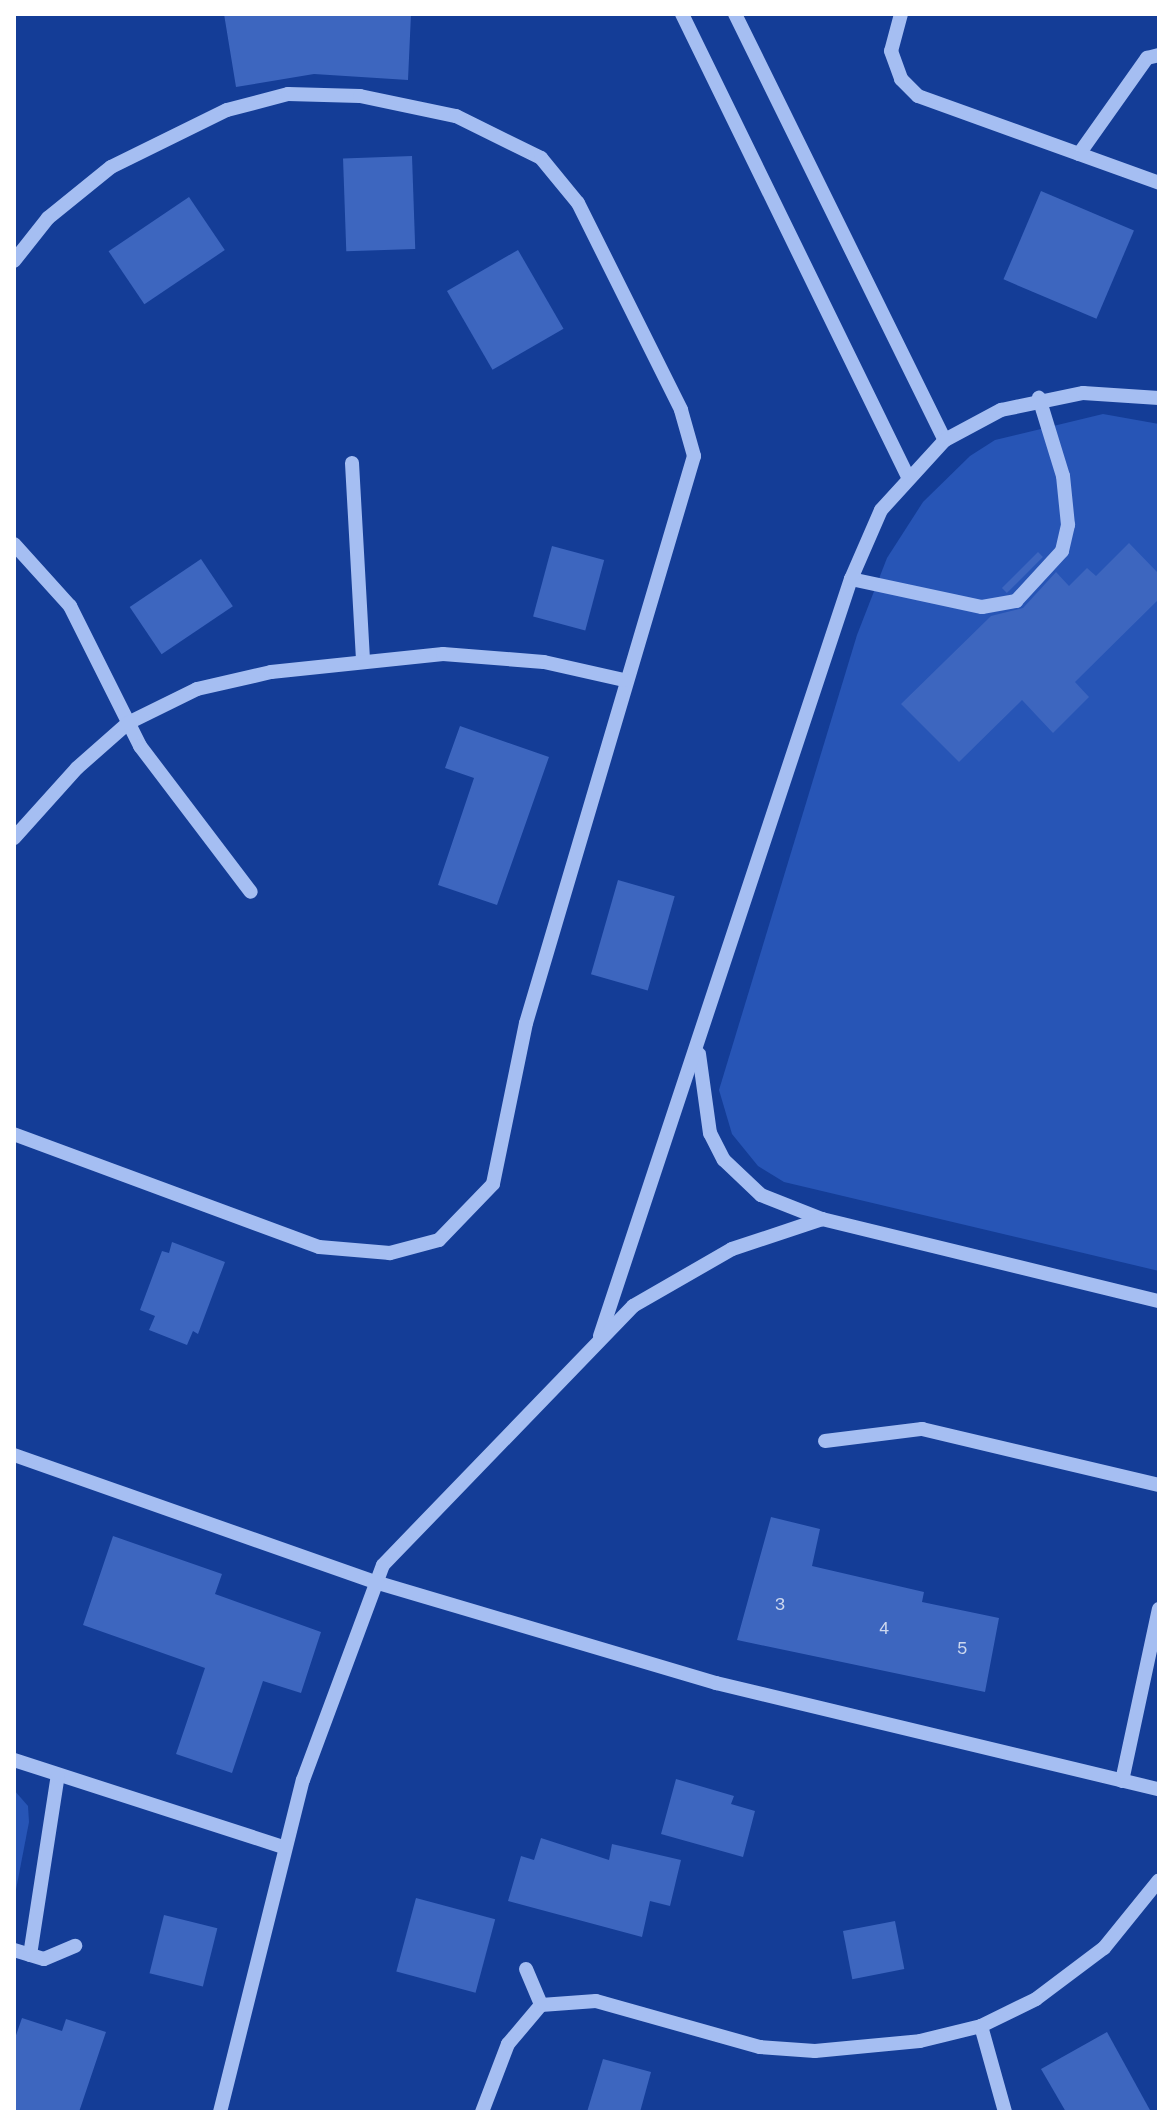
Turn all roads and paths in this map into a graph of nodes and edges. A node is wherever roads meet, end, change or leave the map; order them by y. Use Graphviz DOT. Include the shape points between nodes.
graph roads {
  1 [pos="682,14"];
  2 [pos="735,14"];
  3 [pos="901,14"];
  4 [pos="1159,55"];
  5 [pos="1079,154"];
  6 [pos="1159,183"];
  7 [pos="14,261"];
  8 [pos="1039,398"];
  9 [pos="1159,398"];
  10 [pos="945,440"];
  11 [pos="352,463"];
  12 [pos="908,477"];
  13 [pos="14,544"];
  14 [pos="851,579"];
  15 [pos="363,659"];
  16 [pos="624,680"];
  17 [pos="128,723"];
  18 [pos="14,838"];
  19 [pos="251,892"];
  20 [pos="699,1050"];
  21 [pos="14,1134"];
  22 [pos="822,1219"];
  23 [pos="1159,1301"];
  24 [pos="600,1336"];
  25 [pos="825,1441"];
  26 [pos="14,1455"];
  27 [pos="1159,1485"];
  28 [pos="375,1582"];
  29 [pos="1159,1609"];
  30 [pos="14,1760"];
  31 [pos="58,1775"];
  32 [pos="1122,1781"];
  33 [pos="1159,1789"];
  34 [pos="284,1847"];
  35 [pos="1159,1880"];
  36 [pos="75,1946"];
  37 [pos="14,1950"];
  38 [pos="30,1955"];
  39 [pos="526,1969"];
  40 [pos="541,2005"];
  41 [pos="981,2026"];
  42 [pos="220,2112"];
  43 [pos="482,2112"];
  44 [pos="1005,2112"];
  1 -- 12 [label="street"];
  2 -- 10 [label="street"];
  3 -- 5 [label="street" via="891,51 901,79 918,96"];
  4 -- 5 [label="street" via="1147,58"];
  5 -- 6 [label="street"];
  7 -- 16 [label="street" via="72,195 111,167 227,110 288,94 408,103 493,129 541,158 592,228 692,444 688,480"];
  8 -- 9 [label="street" via="1110,392"];
  8 -- 10 [label="street"];
  8 -- 14 [label="street" via="1063,476 1068,525 1062,551 1016,601 999,608 969,606"];
  10 -- 12 [label="street"];
  11 -- 15 [label="street"];
  12 -- 14 [label="street" via="881,510"];
  13 -- 17 [label="street" via="70,606 106,667"];
  14 -- 20 [label="street"];
  15 -- 16 [label="street" via="491,655"];
  15 -- 17 [label="street" via="197,689"];
  16 -- 21 [label="street" via="526,1023 493,1184 439,1240 390,1253 319,1247"];
  17 -- 18 [label="street" via="77,768"];
  17 -- 19 [label="street"];
  20 -- 22 [label="street" via="701,1103 724,1160 761,1195"];
  20 -- 24 [label="street" via="659,1149 632,1253"];
  22 -- 23 [label="street"];
  22 -- 24 [label="street" via="768,1234 701,1265 648,1295"];
  24 -- 28 [label="street" via="469,1482 401,1542"];
  25 -- 27 [label="street" via="922,1429"];
  26 -- 28 [label="street"];
  28 -- 32 [label="street" via="802,1706"];
  28 -- 34 [label="street"];
  29 -- 32 [label="street"];
  30 -- 31 [label="street"];
  31 -- 34 [label="street"];
  31 -- 38 [label="street"];
  32 -- 33 [label="street"];
  34 -- 42 [label="street"];
  35 -- 41 [label="street" via="1104,1948 1036,1999"];
  36 -- 38 [label="street" via="58,1957"];
  37 -- 38 [label="street"];
  39 -- 40 [label="street"];
  40 -- 41 [label="street" via="565,1998 596,2001 703,2034 815,2051 920,2041"];
  40 -- 43 [label="street" via="508,2044"];
  41 -- 44 [label="street"];
}
